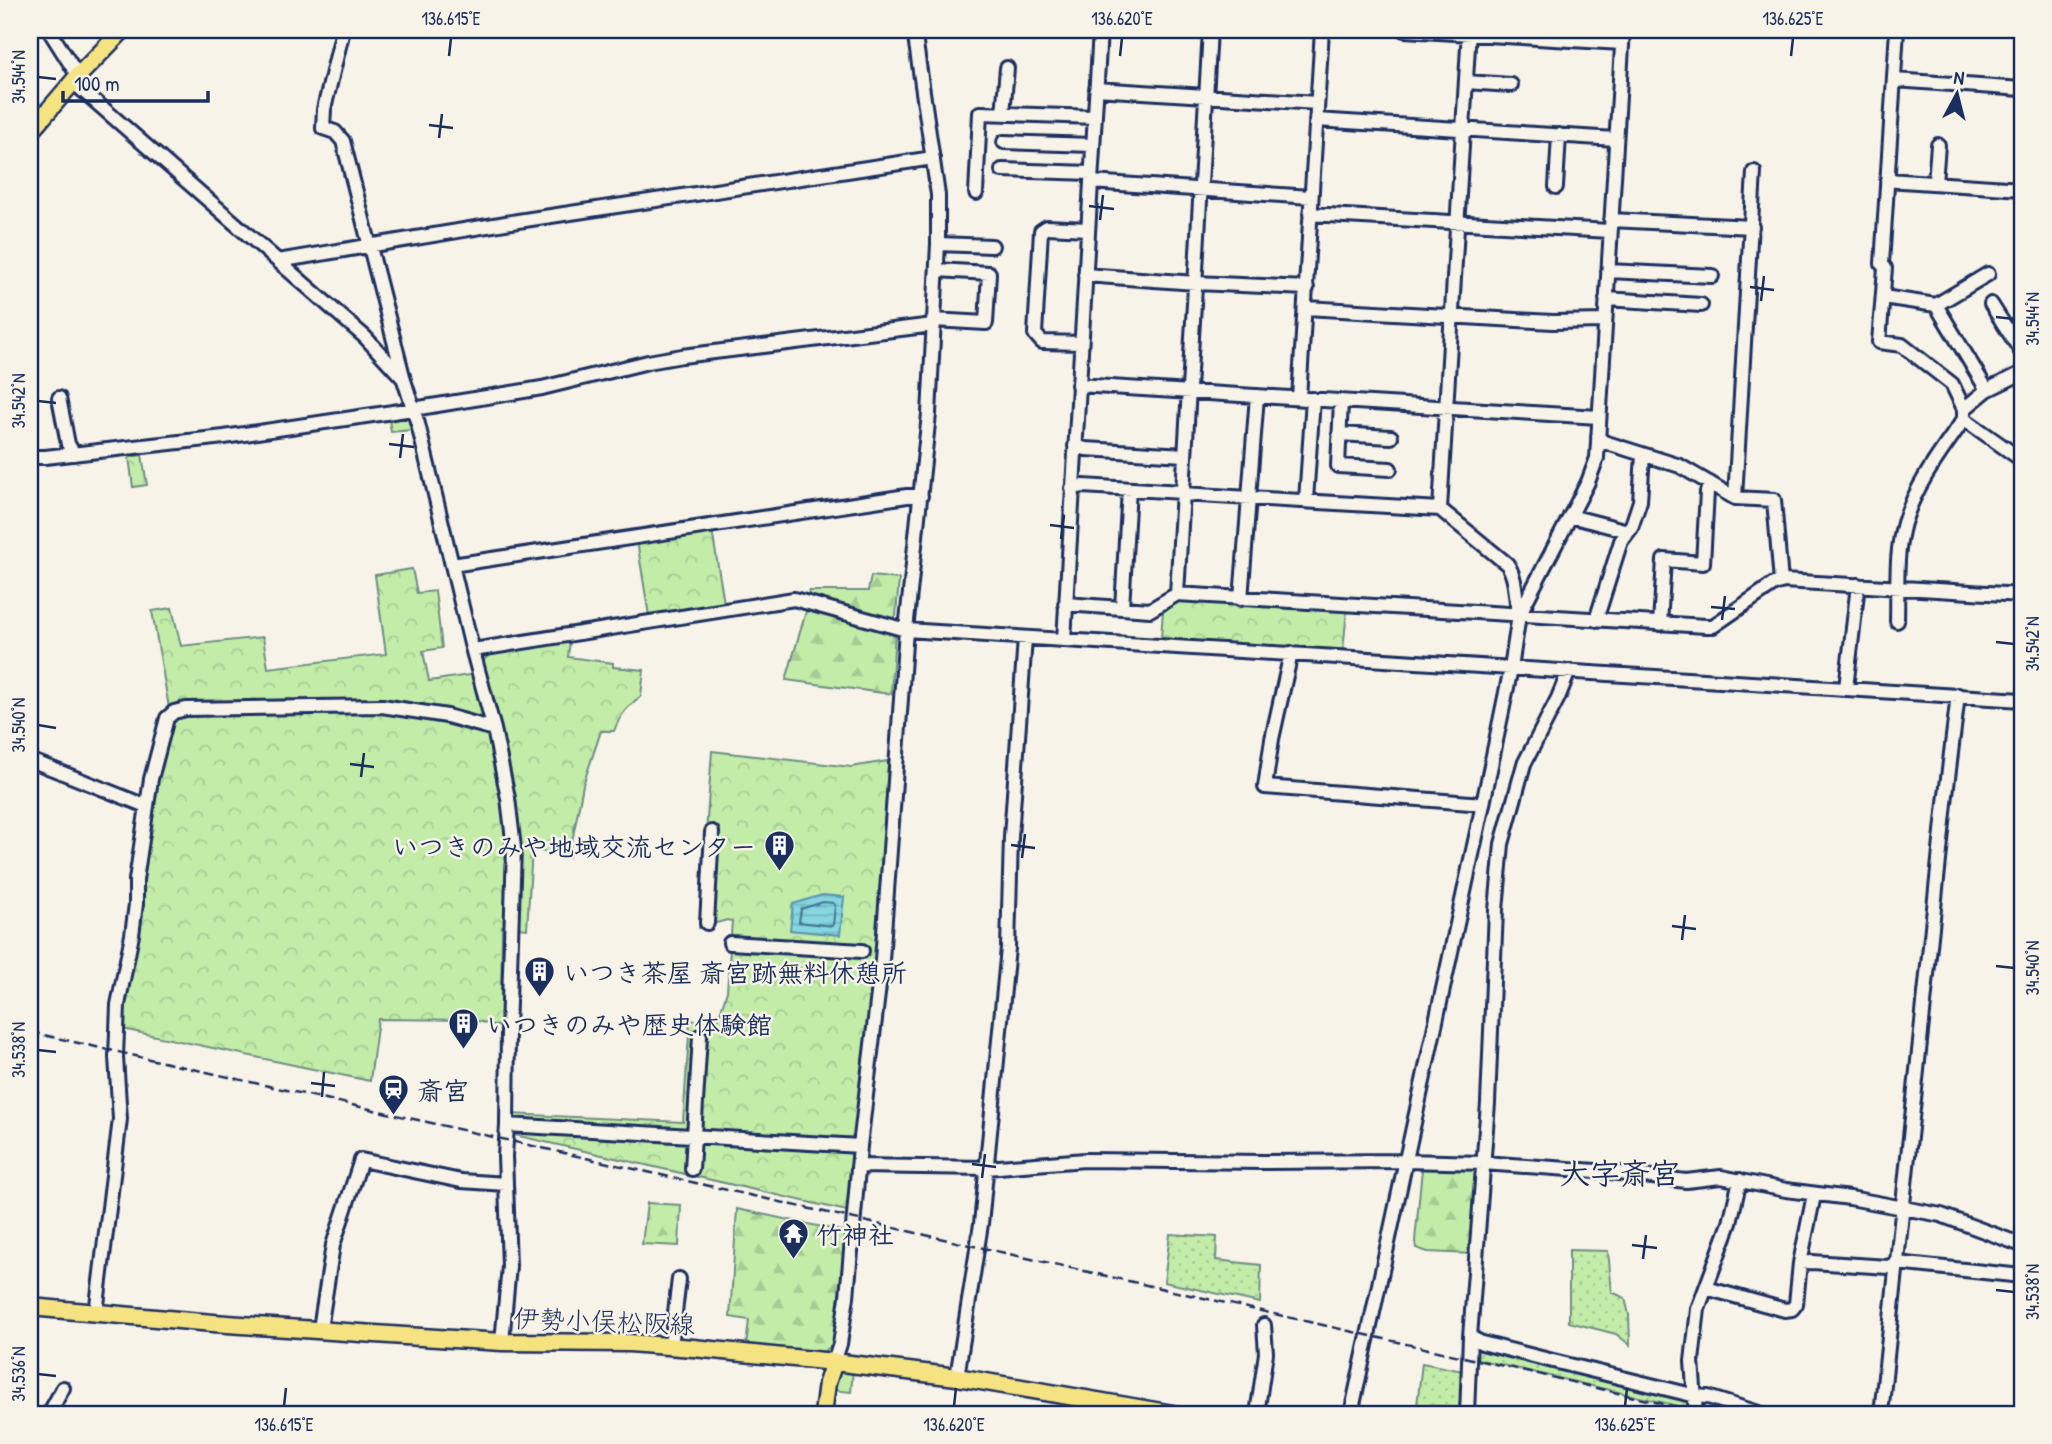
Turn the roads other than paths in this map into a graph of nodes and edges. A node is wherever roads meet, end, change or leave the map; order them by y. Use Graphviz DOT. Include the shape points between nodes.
graph roads {
  1 [pos="49,30"];
  2 [pos="123,30"];
  3 [pos="342,30"];
  4 [pos="914,30"];
  5 [pos="1100,30"];
  6 [pos="1210,30"];
  7 [pos="1322,30"];
  8 [pos="1404,30"];
  9 [pos="1897,30"];
  10 [pos="1468,31"];
  11 [pos="1622,36"];
  12 [pos="1007,68"];
  13 [pos="76,79"];
  14 [pos="1895,80"];
  15 [pos="1466,82"];
  16 [pos="1511,85"];
  17 [pos="1096,89"];
  18 [pos="2022,89"];
  19 [pos="1207,97"];
  20 [pos="1317,103"];
  21 [pos="1003,114"];
  22 [pos="1094,117"];
  23 [pos="1316,120"];
  24 [pos="1463,129"];
  25 [pos="30,132"];
  26 [pos="1559,135"];
  27 [pos="1616,139"];
  28 [pos="1004,142"];
  29 [pos="1092,145"];
  30 [pos="1938,145"];
  31 [pos="933,158"];
  32 [pos="1002,170"];
  33 [pos="1754,172"];
  34 [pos="1091,178"];
  35 [pos="1887,180"];
  36 [pos="1935,183"];
  37 [pos="1556,187"];
  38 [pos="1202,189"];
  39 [pos="2022,189"];
  40 [pos="976,193"];
  41 [pos="1311,197"];
  42 [pos="1310,214"];
  43 [pos="1457,222"];
  44 [pos="1611,225"];
  45 [pos="1752,226"];
  46 [pos="1088,229"];
  47 [pos="938,244"];
  48 [pos="368,245"];
  49 [pos="992,246"];
  50 [pos="278,261"];
  51 [pos="937,270"];
  52 [pos="1608,271"];
  53 [pos="1988,274"];
  54 [pos="1085,275"];
  55 [pos="1712,276"];
  56 [pos="1196,284"];
  57 [pos="1307,288"];
  58 [pos="1883,297"];
  59 [pos="1606,299"];
  60 [pos="1936,304"];
  61 [pos="1991,304"];
  62 [pos="1701,305"];
  63 [pos="1306,308"];
  64 [pos="1451,316"];
  65 [pos="1604,321"];
  66 [pos="933,323"];
  67 [pos="1081,343"];
  68 [pos="2020,345"];
  69 [pos="2022,373"];
  70 [pos="404,380"];
  71 [pos="1079,385"];
  72 [pos="1987,390"];
  73 [pos="1188,392"];
  74 [pos="1256,396"];
  75 [pos="60,398"];
  76 [pos="1306,399"];
  77 [pos="1341,401"];
  78 [pos="1446,408"];
  79 [pos="413,409"];
  80 [pos="1964,414"];
  81 [pos="1599,416"];
  82 [pos="1339,434"];
  83 [pos="1391,437"];
  84 [pos="1598,438"];
  85 [pos="1075,446"];
  86 [pos="74,454"];
  87 [pos="1184,455"];
  88 [pos="1643,455"];
  89 [pos="30,457"];
  90 [pos="2022,460"];
  91 [pos="1390,469"];
  92 [pos="1710,483"];
  93 [pos="1072,488"];
  94 [pos="1129,489"];
  95 [pos="1182,493"];
  96 [pos="921,496"];
  97 [pos="1248,498"];
  98 [pos="1735,498"];
  99 [pos="1306,500"];
  100 [pos="1440,509"];
  101 [pos="1570,516"];
  102 [pos="1628,531"];
  103 [pos="452,565"];
  104 [pos="1781,582"];
  105 [pos="1858,585"];
  106 [pos="1898,587"];
  107 [pos="1177,594"];
  108 [pos="2022,595"];
  109 [pos="1241,599"];
  110 [pos="1065,604"];
  111 [pos="1122,608"];
  112 [pos="1519,615"];
  113 [pos="1596,620"];
  114 [pos="1897,621"];
  115 [pos="1660,624"];
  116 [pos="906,630"];
  117 [pos="1025,638"];
  118 [pos="1064,640"];
  119 [pos="473,650"];
  120 [pos="1291,653"];
  121 [pos="1511,667"];
  122 [pos="1569,671"];
  123 [pos="1846,688"];
  124 [pos="1958,695"];
  125 [pos="2022,699"];
  126 [pos="494,729"];
  127 [pos="30,760"];
  128 [pos="1483,804"];
  129 [pos="146,806"];
  130 [pos="712,832"];
  131 [pos="707,923"];
  132 [pos="730,943"];
  133 [pos="862,951"];
  134 [pos="700,1036"];
  135 [pos="507,1125"];
  136 [pos="694,1136"];
  137 [pos="860,1146"];
  138 [pos="1406,1161"];
  139 [pos="1483,1163"];
  140 [pos="858,1166"];
  141 [pos="987,1168"];
  142 [pos="692,1169"];
  143 [pos="1740,1180"];
  144 [pos="506,1184"];
  145 [pos="1814,1195"];
  146 [pos="1903,1208"];
  147 [pos="2022,1245"];
  148 [pos="1800,1263"];
  149 [pos="1897,1263"];
  150 [pos="2022,1276"];
  151 [pos="679,1279"];
  152 [pos="1706,1288"];
  153 [pos="30,1307"];
  154 [pos="96,1313"];
  155 [pos="1264,1325"];
  156 [pos="320,1329"];
  157 [pos="1470,1337"];
  158 [pos="502,1342"];
  159 [pos="671,1346"];
  160 [pos="834,1362"];
  161 [pos="957,1377"];
  162 [pos="63,1388"];
  163 [pos="1696,1396"];
  164 [pos="49,1414"];
  165 [pos="823,1414"];
  166 [pos="1173,1414"];
  167 [pos="1257,1414"];
  168 [pos="1351,1414"];
  169 [pos="1466,1414"];
  170 [pos="1696,1414"];
  171 [pos="1762,1414"];
  172 [pos="1881,1414"];
  1 -- 13 [label="street"];
  2 -- 13 [label="main road"];
  3 -- 48 [label="street" via="322,122 323,128 343,141"];
  4 -- 31 [label="street"];
  5 -- 17 [label="street"];
  6 -- 19 [label="street"];
  7 -- 20 [label="street"];
  8 -- 10 [label="street"];
  9 -- 14 [label="street"];
  10 -- 11 [label="street"];
  10 -- 15 [label="street"];
  11 -- 27 [label="street"];
  12 -- 21 [label="street"];
  13 -- 25 [label="main road"];
  13 -- 50 [label="street"];
  14 -- 18 [label="street"];
  14 -- 35 [label="street"];
  15 -- 16 [label="street"];
  15 -- 24 [label="street"];
  17 -- 19 [label="street"];
  17 -- 22 [label="street"];
  19 -- 20 [label="street"];
  19 -- 38 [label="street"];
  20 -- 23 [label="street"];
  21 -- 22 [label="street"];
  21 -- 40 [label="street" via="980,113"];
  22 -- 29 [label="street"];
  23 -- 24 [label="street"];
  23 -- 41 [label="street"];
  24 -- 26 [label="street"];
  24 -- 43 [label="street"];
  26 -- 27 [label="street"];
  26 -- 37 [label="street"];
  27 -- 44 [label="street"];
  28 -- 29 [label="street"];
  29 -- 34 [label="street"];
  30 -- 36 [label="street"];
  31 -- 47 [label="street"];
  31 -- 48 [label="street"];
  32 -- 34 [label="street"];
  33 -- 45 [label="street"];
  34 -- 38 [label="street"];
  34 -- 46 [label="street"];
  35 -- 36 [label="street"];
  35 -- 58 [label="street"];
  36 -- 39 [label="street"];
  38 -- 41 [label="street"];
  38 -- 56 [label="street"];
  41 -- 42 [label="street"];
  42 -- 43 [label="street"];
  42 -- 57 [label="street"];
  43 -- 44 [label="street"];
  43 -- 64 [label="street"];
  44 -- 45 [label="street"];
  44 -- 52 [label="street"];
  45 -- 98 [label="street"];
  46 -- 54 [label="street"];
  46 -- 67 [label="street" via="1047,227 1041,231 1035,334 1042,342"];
  47 -- 49 [label="street"];
  47 -- 51 [label="street"];
  48 -- 50 [label="street"];
  48 -- 70 [label="street"];
  50 -- 70 [label="street" via="365,337"];
  51 -- 66 [label="street"];
  51 -- 66 [label="street" via="989,273 986,323"];
  52 -- 55 [label="street"];
  52 -- 59 [label="street"];
  53 -- 60 [label="street"];
  54 -- 56 [label="street"];
  54 -- 67 [label="street"];
  56 -- 57 [label="street"];
  56 -- 73 [label="street"];
  57 -- 63 [label="street"];
  58 -- 60 [label="street"];
  58 -- 80 [label="street" via="1879,342 1902,345 1952,384"];
  59 -- 62 [label="street"];
  59 -- 65 [label="street"];
  60 -- 72 [label="street"];
  61 -- 68 [label="street"];
  63 -- 64 [label="street"];
  63 -- 76 [label="street"];
  64 -- 65 [label="street"];
  64 -- 78 [label="street"];
  65 -- 81 [label="street"];
  66 -- 79 [label="street" via="682,356 542,388"];
  66 -- 96 [label="street"];
  67 -- 71 [label="street"];
  69 -- 72 [label="street"];
  70 -- 79 [label="street"];
  71 -- 73 [label="street"];
  71 -- 85 [label="street"];
  72 -- 80 [label="street"];
  73 -- 74 [label="street"];
  73 -- 87 [label="street"];
  74 -- 76 [label="street"];
  74 -- 97 [label="street"];
  75 -- 86 [label="street"];
  76 -- 77 [label="street"];
  76 -- 99 [label="street"];
  77 -- 78 [label="street"];
  77 -- 82 [label="street"];
  78 -- 81 [label="street"];
  78 -- 100 [label="street"];
  79 -- 86 [label="street"];
  79 -- 103 [label="street"];
  80 -- 90 [label="street"];
  80 -- 106 [label="street" via="1926,472 1904,524"];
  81 -- 84 [label="street"];
  82 -- 83 [label="street"];
  82 -- 91 [label="street" via="1338,466"];
  84 -- 88 [label="street"];
  84 -- 101 [label="street" via="1594,467"];
  85 -- 87 [label="street"];
  85 -- 93 [label="street"];
  86 -- 89 [label="street"];
  87 -- 95 [label="street"];
  88 -- 92 [label="street" via="1680,466"];
  88 -- 102 [label="street" via="1640,501"];
  92 -- 98 [label="street"];
  92 -- 115 [label="street" via="1703,563 1664,560"];
  93 -- 94 [label="street"];
  93 -- 110 [label="street"];
  94 -- 95 [label="street"];
  94 -- 111 [label="street"];
  95 -- 97 [label="street"];
  95 -- 107 [label="street"];
  96 -- 103 [label="street"];
  96 -- 116 [label="street"];
  97 -- 99 [label="street"];
  97 -- 109 [label="street"];
  98 -- 104 [label="street" via="1774,500"];
  99 -- 100 [label="street"];
  100 -- 112 [label="street" via="1507,564"];
  101 -- 102 [label="street"];
  101 -- 112 [label="street"];
  102 -- 113 [label="street"];
  103 -- 119 [label="street"];
  104 -- 105 [label="street"];
  104 -- 115 [label="street" via="1713,626"];
  105 -- 106 [label="street"];
  105 -- 123 [label="street"];
  106 -- 108 [label="street"];
  106 -- 114 [label="street"];
  107 -- 109 [label="street"];
  107 -- 111 [label="street" via="1150,610"];
  109 -- 112 [label="street"];
  110 -- 111 [label="street"];
  110 -- 118 [label="street"];
  112 -- 113 [label="street"];
  112 -- 121 [label="street"];
  113 -- 115 [label="street"];
  116 -- 117 [label="street"];
  116 -- 119 [label="street" via="794,599"];
  116 -- 137 [label="street" via="882,960"];
  117 -- 118 [label="street"];
  117 -- 141 [label="street" via="1008,948"];
  118 -- 120 [label="street"];
  119 -- 126 [label="street"];
  120 -- 121 [label="street"];
  120 -- 128 [label="street" via="1265,787"];
  121 -- 122 [label="street"];
  121 -- 128 [label="street"];
  122 -- 123 [label="street"];
  122 -- 139 [label="street" via="1524,764 1503,838"];
  123 -- 124 [label="street"];
  124 -- 125 [label="street"];
  124 -- 146 [label="street"];
  126 -- 129 [label="street" via="382,706 186,709 167,718"];
  126 -- 135 [label="street" via="514,848"];
  127 -- 129 [label="street"];
  128 -- 138 [label="street"];
  129 -- 154 [label="street" via="132,935 118,1005 120,1119"];
  130 -- 131 [label="street"];
  132 -- 133 [label="street"];
  134 -- 136 [label="street"];
  135 -- 136 [label="street"];
  135 -- 144 [label="street"];
  136 -- 137 [label="street"];
  136 -- 142 [label="street"];
  137 -- 140 [label="street"];
  138 -- 139 [label="street"];
  138 -- 141 [label="street" via="1085,1160"];
  138 -- 168 [label="street"];
  139 -- 143 [label="street" via="1686,1181"];
  139 -- 157 [label="street"];
  140 -- 141 [label="street"];
  140 -- 160 [label="street" via="846,1307"];
  141 -- 161 [label="street"];
  143 -- 145 [label="street"];
  143 -- 152 [label="street"];
  144 -- 156 [label="street" via="461,1181 361,1160 333,1245"];
  144 -- 158 [label="street" via="509,1266"];
  145 -- 146 [label="street"];
  145 -- 148 [label="street"];
  146 -- 147 [label="street" via="1941,1215"];
  146 -- 149 [label="street"];
  148 -- 149 [label="street" via="1888,1267"];
  148 -- 152 [label="street" via="1792,1309"];
  149 -- 150 [label="street"];
  149 -- 172 [label="street"];
  151 -- 159 [label="street"];
  152 -- 163 [label="street" via="1698,1309 1692,1361"];
  153 -- 154 [label="main road, 伊勢小俣松阪線"];
  154 -- 156 [label="main road, 伊勢小俣松阪線"];
  155 -- 167 [label="street" via="1266,1353"];
  156 -- 158 [label="main road, 伊勢小俣松阪線"];
  157 -- 163 [label="street"];
  157 -- 169 [label="street"];
  158 -- 159 [label="main road, 伊勢小俣松阪線"];
  159 -- 160 [label="main road, 伊勢小俣松阪線"];
  160 -- 161 [label="main road, 伊勢小俣松阪線"];
  160 -- 165 [label="main road"];
  161 -- 166 [label="main road, 伊勢小俣松阪線"];
  162 -- 164 [label="street"];
  163 -- 170 [label="street"];
  163 -- 171 [label="street"];
}
